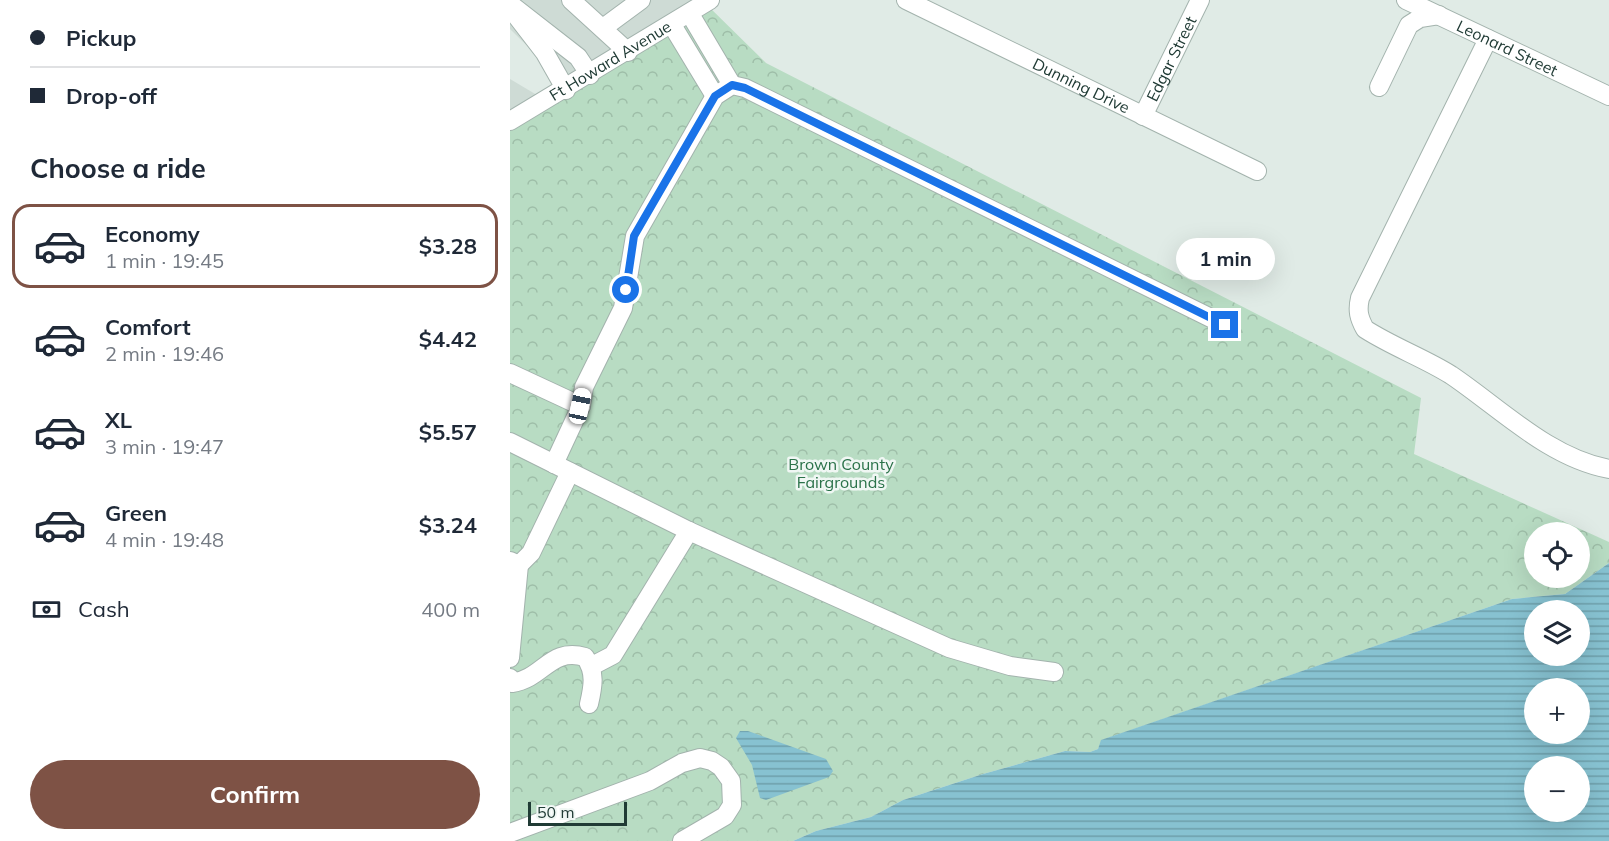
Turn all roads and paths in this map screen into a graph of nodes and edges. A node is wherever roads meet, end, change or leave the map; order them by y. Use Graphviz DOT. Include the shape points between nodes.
graph roads {
  1 [pos="640,0"];
  2 [pos="710,0"];
  3 [pos="906,0"];
  4 [pos="1200,0"];
  5 [pos="1406,0"];
  6 [pos="582,3"];
  7 [pos="512,4"];
  8 [pos="690,14"];
  9 [pos="1439,15"];
  10 [pos="672,25"];
  11 [pos="603,28"];
  12 [pos="1488,39"];
  13 [pos="628,52"];
  14 [pos="590,75"];
  15 [pos="732,85"];
  16 [pos="1380,87"];
  17 [pos="566,90"];
  18 [pos="715,96"];
  19 [pos="1609,96"];
  20 [pos="1143,116"];
  21 [pos="510,121"];
  22 [pos="1257,171"];
  23 [pos="1225,325"];
  24 [pos="510,373"];
  25 [pos="580,406"];
  26 [pos="510,442"];
  27 [pos="562,468"];
  28 [pos="1609,469"];
  29 [pos="689,531"];
  30 [pos="514,563"];
  31 [pos="510,658"];
  32 [pos="591,666"];
  33 [pos="1054,672"];
  34 [pos="510,678"];
  35 [pos="589,704"];
  36 [pos="510,833"];
  37 [pos="682,841"];
  1 -- 11 [label="street"];
  2 -- 8 [label="street, Ft Howard Avenue"];
  3 -- 20 [label="street, Dunning Drive"];
  4 -- 20 [label="street, Edgar Street"];
  5 -- 9 [label="street, Leonard Street"];
  6 -- 11 [label="street"];
  7 -- 14 [label="street" via="578,57"];
  7 -- 17 [label="street"];
  8 -- 10 [label="street, Ft Howard Avenue"];
  8 -- 15 [label="street"];
  9 -- 12 [label="street, Leonard Street"];
  9 -- 16 [label="street" via="1420,18 1409,25"];
  10 -- 13 [label="street, Ft Howard Avenue"];
  10 -- 18 [label="street"];
  11 -- 13 [label="street"];
  12 -- 19 [label="street, Leonard Street"];
  12 -- 28 [label="street" via="1360,298 1359,318 1365,329 1449,374 1561,452"];
  13 -- 14 [label="street, Ft Howard Avenue"];
  14 -- 17 [label="street, Ft Howard Avenue"];
  15 -- 18 [label="street"];
  15 -- 23 [label="street"];
  17 -- 21 [label="street, Ft Howard Avenue"];
  18 -- 25 [label="street" via="634,236 623,308 584,387"];
  20 -- 22 [label="street, Dunning Drive"];
  24 -- 25 [label="street"];
  25 -- 27 [label="street"];
  26 -- 27 [label="street"];
  27 -- 29 [label="street"];
  27 -- 30 [label="street" via="531,554"];
  29 -- 32 [label="street" via="613,655"];
  29 -- 33 [label="street" via="949,648 1010,666"];
  30 -- 31 [label="street"];
  32 -- 34 [label="street" via="585,657 567,654 526,681 512,682"];
  32 -- 35 [label="street"];
  36 -- 37 [label="street" via="650,781 682,763 700,758 711,761 722,767 731,782 732,805 725,816"];
}
